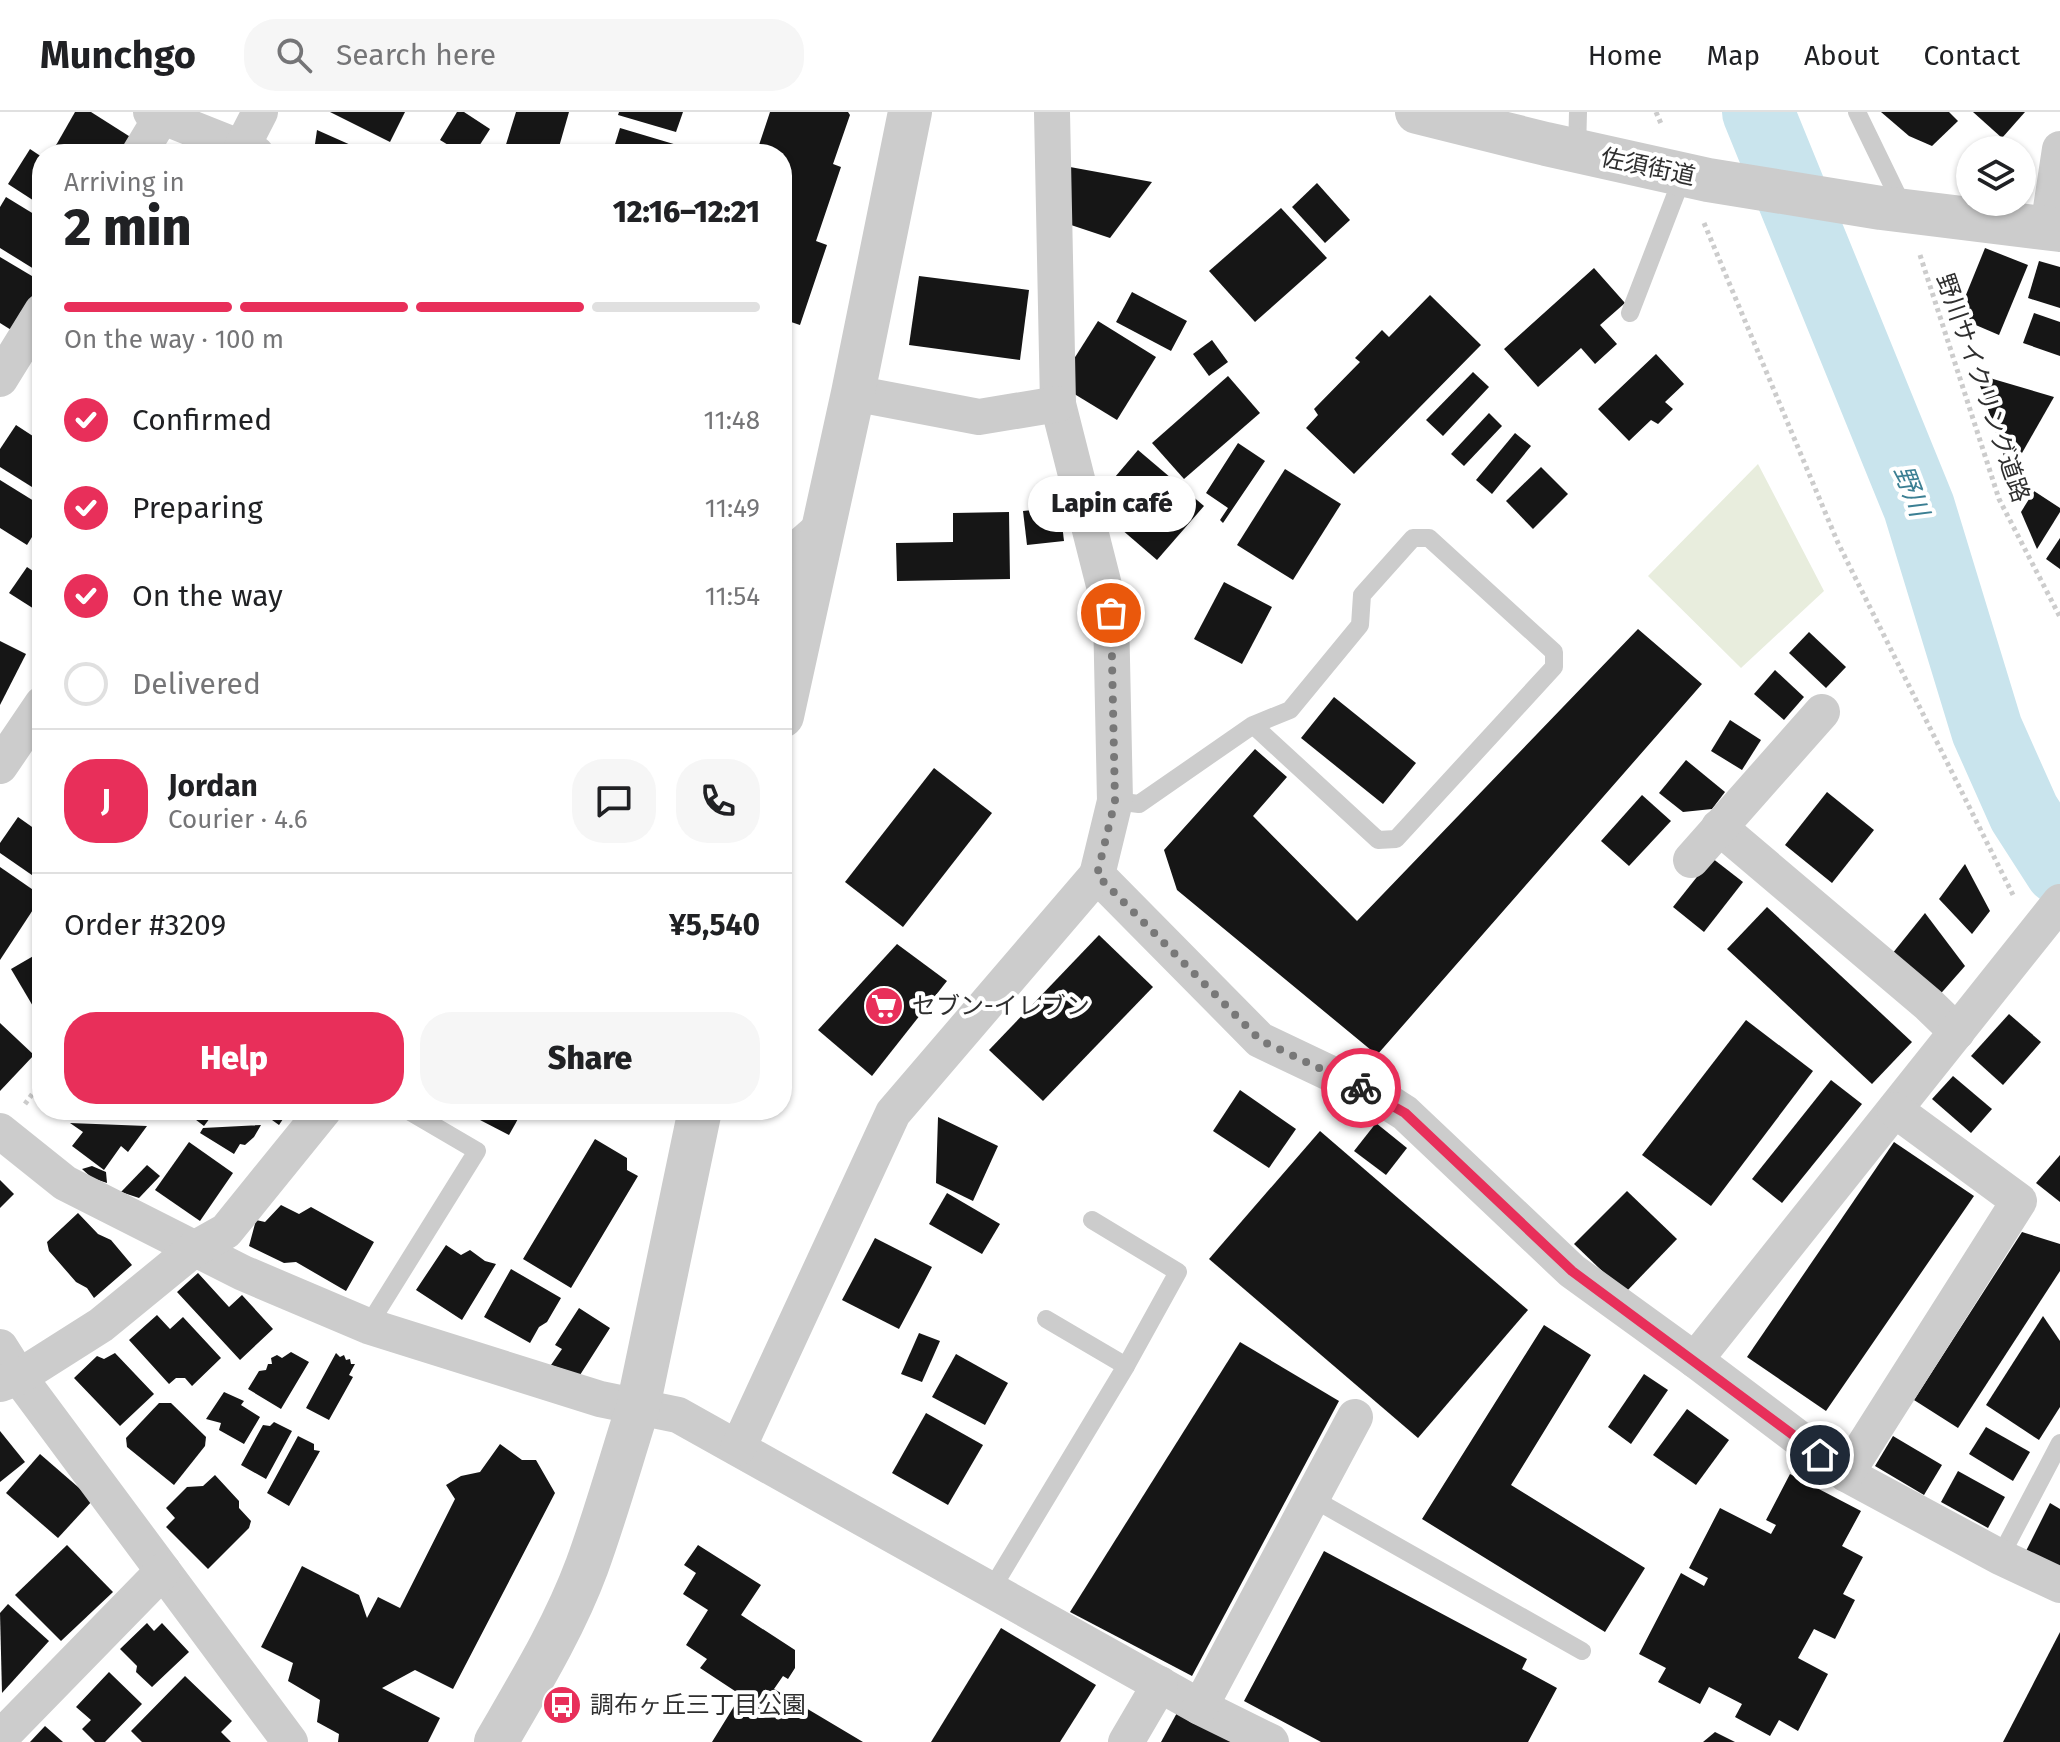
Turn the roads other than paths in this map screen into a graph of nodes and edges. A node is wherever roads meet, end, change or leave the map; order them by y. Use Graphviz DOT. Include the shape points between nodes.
graph roads {
  1 [pos="260,112"];
  2 [pos="910,112"];
  3 [pos="1052,112"];
  4 [pos="1417,112"];
  5 [pos="1857,112"];
  6 [pos="157,114"];
  7 [pos="1577,132"];
  8 [pos="144,144"];
  9 [pos="234,144"];
  10 [pos="251,144"];
  11 [pos="2060,149"];
  12 [pos="1696,177"];
  13 [pos="1893,208"];
  14 [pos="2054,229"];
  15 [pos="1630,313"];
  16 [pos="32,327"];
  17 [pos="0,379"];
  18 [pos="853,393"];
  19 [pos="1058,404"];
  20 [pos="822,527"];
  21 [pos="792,553"];
  22 [pos="792,669"];
  23 [pos="1822,712"];
  24 [pos="32,719"];
  25 [pos="1253,725"];
  26 [pos="0,766"];
  27 [pos="1115,801"];
  28 [pos="1719,827"];
  29 [pos="1691,860"];
  30 [pos="1097,875"];
  31 [pos="2047,920"];
  32 [pos="1957,1032"];
  33 [pos="1895,1110"];
  34 [pos="316,1120"];
  35 [pos="424,1120"];
  36 [pos="698,1120"];
  37 [pos="0,1131"];
  38 [pos="1092,1220"];
  39 [pos="194,1249"];
  40 [pos="1046,1319"];
  41 [pos="368,1326"];
  42 [pos="1695,1360"];
  43 [pos="1126,1366"];
  44 [pos="6,1370"];
  45 [pos="638,1407"];
  46 [pos="1355,1417"];
  47 [pos="2060,1443"];
  48 [pos="738,1448"];
  49 [pos="1846,1474"];
  50 [pos="1310,1497"];
  51 [pos="2000,1557"];
  52 [pos="163,1571"];
  53 [pos="2060,1585"];
  54 [pos="991,1590"];
  55 [pos="1582,1651"];
  56 [pos="1160,1684"];
  57 [pos="1200,1707"];
  58 [pos="0,1738"];
  59 [pos="290,1742"];
  60 [pos="496,1742"];
  61 [pos="1126,1742"];
  62 [pos="1271,1742"];
  1 -- 10 [label="street"];
  2 -- 18 [label="street"];
  3 -- 19 [label="street"];
  4 -- 7 [label="street, 佐須街道"];
  5 -- 13 [label="lane"];
  6 -- 8 [label="street"];
  6 -- 9 [label="street"];
  7 -- 12 [label="street, 佐須街道"];
  11 -- 14 [label="street"];
  12 -- 13 [label="street, 佐須街道"];
  12 -- 15 [label="lane"];
  13 -- 14 [label="street, 佐須街道"];
  16 -- 17 [label="street"];
  18 -- 19 [label="street" via="979,417"];
  18 -- 20 [label="street"];
  19 -- 27 [label="street" via="1111,613"];
  20 -- 21 [label="street"];
  20 -- 22 [label="street"];
  23 -- 28 [label="street"];
  24 -- 26 [label="street"];
  25 -- 25 [label="lane" via="1290,710 1360,625 1362,595 1413,538 1429,538 1554,652 1554,667 1396,839 1378,840"];
  25 -- 27 [label="lane" via="1139,804"];
  27 -- 30 [label="street"];
  28 -- 29 [label="street"];
  28 -- 32 [label="street"];
  30 -- 42 [label="street" via="1260,1040 1405,1113 1572,1271"];
  30 -- 48 [label="street" via="893,1113"];
  31 -- 32 [label="street"];
  32 -- 33 [label="street"];
  33 -- 42 [label="street"];
  33 -- 49 [label="street" via="2019,1201"];
  34 -- 39 [label="street" via="226,1231"];
  35 -- 41 [label="lane" via="477,1151"];
  36 -- 45 [label="street"];
  37 -- 39 [label="street" via="65,1183"];
  38 -- 43 [label="lane" via="1178,1272"];
  39 -- 41 [label="street"];
  39 -- 44 [label="street" via="101,1325"];
  40 -- 43 [label="lane"];
  41 -- 45 [label="street"];
  42 -- 49 [label="street"];
  43 -- 54 [label="lane"];
  44 -- 52 [label="street"];
  45 -- 48 [label="street" via="678,1415"];
  45 -- 60 [label="street" via="586,1568 544,1659"];
  46 -- 50 [label="street"];
  47 -- 51 [label="lane"];
  48 -- 54 [label="street"];
  49 -- 51 [label="street"];
  50 -- 55 [label="lane"];
  50 -- 57 [label="street"];
  51 -- 53 [label="street"];
  52 -- 58 [label="street"];
  52 -- 59 [label="street"];
  54 -- 56 [label="street"];
  56 -- 57 [label="street"];
  56 -- 61 [label="street"];
  57 -- 62 [label="street"];
}
